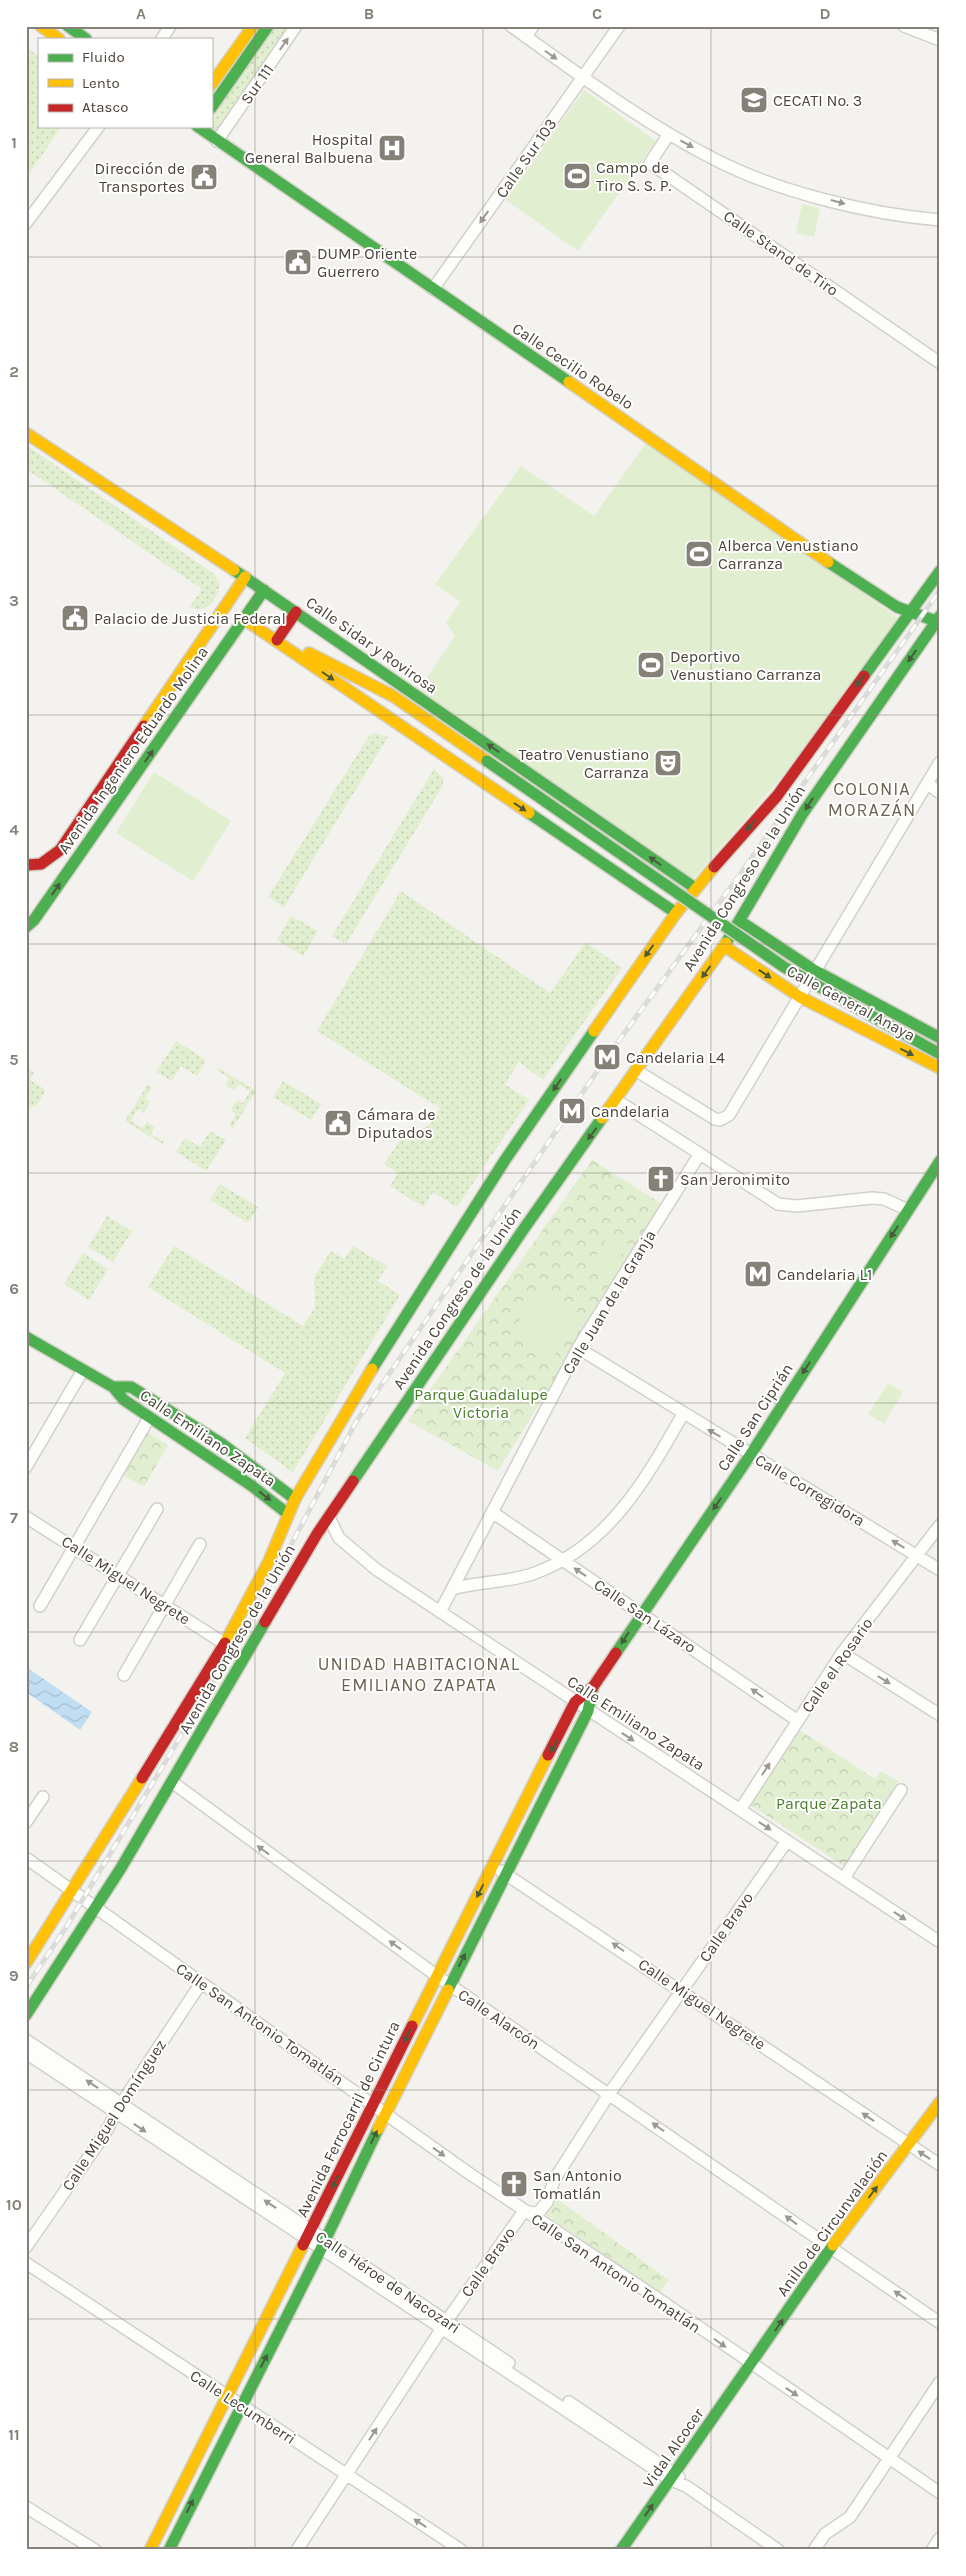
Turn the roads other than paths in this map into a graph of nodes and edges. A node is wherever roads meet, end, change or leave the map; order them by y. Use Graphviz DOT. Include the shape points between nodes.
graph roads {
  1 [pos="41,26"];
  2 [pos="170,26"];
  3 [pos="253,26"];
  4 [pos="268,26"];
  5 [pos="296,26"];
  6 [pos="511,26"];
  7 [pos="534,26"];
  8 [pos="619,26"];
  9 [pos="904,26"];
  10 [pos="70,27"];
  11 [pos="526,37"];
  12 [pos="58,38"];
  13 [pos="85,38"];
  14 [pos="163,38"];
  15 [pos="940,40"];
  16 [pos="583,77"];
  17 [pos="212,84"];
  18 [pos="212,107"];
  19 [pos="97,128"];
  20 [pos="199,128"];
  21 [pos="668,134"];
  22 [pos="217,141"];
  23 [pos="940,220"];
  24 [pos="26,223"];
  25 [pos="433,289"];
  26 [pos="940,363"];
  27 [pos="26,433"];
  28 [pos="940,571"];
  29 [pos="245,577"];
  30 [pos="264,590"];
  31 [pos="296,612"];
  32 [pos="909,613"];
  33 [pos="244,620"];
  34 [pos="939,620"];
  35 [pos="328,634"];
  36 [pos="281,643"];
  37 [pos="393,696"];
  38 [pos="940,762"];
  39 [pos="928,784"];
  40 [pos="940,793"];
  41 [pos="26,865"];
  42 [pos="695,888"];
  43 [pos="676,914"];
  44 [pos="740,921"];
  45 [pos="26,927"];
  46 [pos="724,946"];
  47 [pos="814,970"];
  48 [pos="800,997"];
  49 [pos="940,1038"];
  50 [pos="940,1054"];
  51 [pos="940,1068"];
  52 [pos="637,1071"];
  53 [pos="616,1100"];
  54 [pos="699,1155"];
  55 [pos="940,1161"];
  56 [pos="908,1210"];
  57 [pos="26,1337"];
  58 [pos="578,1348"];
  59 [pos="83,1370"];
  60 [pos="113,1387"];
  61 [pos="683,1414"];
  62 [pos="149,1418"];
  63 [pos="751,1454"];
  64 [pos="26,1467"];
  65 [pos="295,1499"];
  66 [pos="157,1509"];
  67 [pos="492,1512"];
  68 [pos="288,1514"];
  69 [pos="329,1516"];
  70 [pos="26,1517"];
  71 [pos="940,1525"];
  72 [pos="200,1544"];
  73 [pos="73,1546"];
  74 [pos="918,1556"];
  75 [pos="563,1560"];
  76 [pos="940,1570"];
  77 [pos="119,1574"];
  78 [pos="452,1589"];
  79 [pos="166,1604"];
  80 [pos="40,1606"];
  81 [pos="440,1612"];
  82 [pos="642,1613"];
  83 [pos="80,1640"];
  84 [pos="225,1644"];
  85 [pos="842,1653"];
  86 [pos="124,1675"];
  87 [pos="593,1687"];
  88 [pos="576,1702"];
  89 [pos="588,1711"];
  90 [pos="940,1715"];
  91 [pos="798,1721"];
  92 [pos="172,1782"];
  93 [pos="901,1790"];
  94 [pos="43,1797"];
  95 [pos="740,1810"];
  96 [pos="26,1822"];
  97 [pos="787,1841"];
  98 [pos="26,1858"];
  99 [pos="493,1866"];
  100 [pos="506,1874"];
  101 [pos="844,1878"];
  102 [pos="73,1890"];
  103 [pos="96,1908"];
  104 [pos="940,1942"];
  105 [pos="26,1963"];
  106 [pos="437,1976"];
  107 [pos="201,1983"];
  108 [pos="450,1985"];
  109 [pos="681,1991"];
  110 [pos="26,2015"];
  111 [pos="26,2040"];
  112 [pos="26,2053"];
  113 [pos="609,2094"];
  114 [pos="940,2102"];
  115 [pos="373,2104"];
  116 [pos="118,2108"];
  117 [pos="386,2113"];
  118 [pos="909,2144"];
  119 [pos="940,2165"];
  120 [pos="524,2211"];
  121 [pos="309,2236"];
  122 [pos="323,2244"];
  123 [pos="26,2247"];
  124 [pos="831,2248"];
  125 [pos="26,2263"];
  126 [pos="940,2323"];
  127 [pos="444,2326"];
  128 [pos="752,2365"];
  129 [pos="940,2382"];
  130 [pos="227,2397"];
  131 [pos="240,2406"];
  132 [pos="889,2459"];
  133 [pos="346,2474"];
  134 [pos="673,2476"];
  135 [pos="940,2493"];
  136 [pos="26,2507"];
  137 [pos="940,2538"];
  138 [pos="95,2550"];
  139 [pos="150,2550"];
  140 [pos="169,2550"];
  141 [pos="297,2550"];
  142 [pos="461,2550"];
  143 [pos="621,2550"];
  144 [pos="778,2550"];
  145 [pos="814,2550"];
  146 [pos="932,2550"];
  1 -- 12 [label="street"];
  2 -- 14 [label="street"];
  3 -- 17 [label="street"];
  4 -- 18 [label="street"];
  22 -- 5 [label="street, Sur 111, one-way"];
  6 -- 11 [label="street"];
  7 -- 11 [label="street"];
  8 -- 16 [label="street, Calle Sur 103"];
  9 -- 15 [label="street"];
  10 -- 13 [label="street"];
  11 -- 16 [label="street, one-way"];
  16 -- 21 [label="street"];
  16 -- 25 [label="street, Calle Sur 103, one-way"];
  19 -- 24 [label="street"];
  20 -- 22 [label="street, Calle Cecilio Robelo"];
  21 -- 23 [label="street, one-way" via="716,160 788,189 870,210"];
  21 -- 26 [label="street, Calle Stand de Tiro" via="650,163"];
  22 -- 25 [label="street, Calle Cecilio Robelo"];
  25 -- 32 [label="street, Calle Cecilio Robelo" via="826,560"];
  27 -- 29 [label="street, Calle Sidar y Rovirosa"];
  28 -- 32 [label="street, Avenida Congreso de la Unión"];
  29 -- 30 [label="street, Calle Sidar y Rovirosa"];
  29 -- 41 [label="street, Avenida Ingeniero Eduardo Molina" via="60,850 48,861"];
  30 -- 31 [label="street, Calle Sidar y Rovirosa"];
  30 -- 33 [label="street, Avenida Ingeniero Eduardo Molina"];
  31 -- 35 [label="street, Calle Sidar y Rovirosa"];
  31 -- 36 [label="street"];
  32 -- 34 [label="street, Calle Cecilio Robelo"];
  32 -- 42 [label="street, Avenida Congreso de la Unión, one-way" via="777,796"];
  33 -- 36 [label="street"];
  45 -- 33 [label="street, Avenida Ingeniero Eduardo Molina, one-way"];
  34 -- 44 [label="street, Avenida Congreso de la Unión, one-way" via="803,813"];
  35 -- 37 [label="street"];
  42 -- 35 [label="street, Calle Sidar y Rovirosa, one-way"];
  36 -- 37 [label="street" via="311,653"];
  36 -- 43 [label="street, one-way"];
  37 -- 50 [label="street, Calle Sidar y Rovirosa, bridge" via="784,967"];
  38 -- 39 [label="street"];
  39 -- 40 [label="street"];
  39 -- 47 [label="street"];
  42 -- 43 [label="street, Avenida Congreso de la Unión"];
  43 -- 65 [label="street, Avenida Congreso de la Unión, one-way" via="467,1219"];
  44 -- 46 [label="street, Avenida Congreso de la Unión"];
  44 -- 47 [label="street, Calle General Anaya"];
  46 -- 48 [label="street, Calle General Anaya, one-way"];
  46 -- 52 [label="street, Avenida Congreso de la Unión, one-way"];
  47 -- 48 [label="street"];
  47 -- 49 [label="street, Calle General Anaya"];
  48 -- 51 [label="street, Calle General Anaya, one-way"];
  48 -- 52 [label="street" via="725,1119 715,1119"];
  52 -- 53 [label="street, Avenida Congreso de la Unión"];
  53 -- 54 [label="street"];
  53 -- 69 [label="street, Avenida Congreso de la Unión, one-way" via="523,1230"];
  54 -- 56 [label="street" via="778,1204 796,1206 872,1198 884,1199"];
  54 -- 58 [label="street, Calle Juan de la Granja"];
  55 -- 56 [label="street, Calle San Ciprián"];
  56 -- 63 [label="street, Calle San Ciprián, one-way"];
  57 -- 59 [label="street, Calle Emiliano Zapata"];
  58 -- 61 [label="street, Calle Corregidora"];
  58 -- 67 [label="street, Calle Juan de la Granja"];
  59 -- 60 [label="street, Calle Emiliano Zapata"];
  59 -- 64 [label="street"];
  60 -- 62 [label="street, Calle Emiliano Zapata" via="124,1400"];
  60 -- 65 [label="street, Calle Emiliano Zapata" via="131,1387 235,1452"];
  63 -- 61 [label="street, Calle Corregidora, one-way"];
  61 -- 75 [label="street" via="632,1498 602,1531"];
  62 -- 68 [label="street, Calle Emiliano Zapata, one-way" via="252,1486"];
  62 -- 73 [label="street"];
  74 -- 63 [label="street, Calle Corregidora, one-way"];
  63 -- 82 [label="street, Calle San Ciprián, one-way"];
  65 -- 68 [label="street, Avenida Congreso de la Unión"];
  66 -- 77 [label="street"];
  67 -- 75 [label="street, Calle San Lázaro"];
  67 -- 78 [label="street, Calle Juan de la Granja"];
  68 -- 84 [label="street, Avenida Congreso de la Unión" via="269,1561"];
  69 -- 81 [label="street, Calle Emiliano Zapata" via="340,1538 378,1570"];
  69 -- 92 [label="street, Avenida Congreso de la Unión"];
  70 -- 73 [label="street, Calle Miguel Negrete"];
  71 -- 74 [label="street, Calle el Rosario"];
  72 -- 79 [label="street"];
  73 -- 77 [label="street, Calle Miguel Negrete"];
  73 -- 80 [label="street"];
  74 -- 76 [label="street, Calle Corregidora"];
  74 -- 85 [label="street, Calle el Rosario"];
  75 -- 78 [label="street" via="534,1573 504,1581"];
  82 -- 75 [label="street, Calle San Lázaro, one-way"];
  77 -- 79 [label="street, Calle Miguel Negrete"];
  77 -- 83 [label="street"];
  78 -- 81 [label="street, Calle Juan de la Granja"];
  79 -- 84 [label="street, Calle Miguel Negrete"];
  79 -- 86 [label="street"];
  81 -- 88 [label="street, Calle Emiliano Zapata"];
  82 -- 87 [label="street, Calle San Ciprián, one-way"];
  91 -- 82 [label="street, Calle San Lázaro, one-way"];
  84 -- 102 [label="street, Avenida Congreso de la Unión"];
  85 -- 90 [label="street, one-way"];
  85 -- 91 [label="street, Calle el Rosario"];
  87 -- 88 [label="street, Calle San Ciprián"];
  87 -- 89 [label="street, Calle San Ciprián"];
  88 -- 89 [label="street, Calle Emiliano Zapata"];
  88 -- 99 [label="street, Avenida Ferrocarril de Cintura, one-way"];
  89 -- 95 [label="street, Calle Emiliano Zapata, one-way"];
  89 -- 100 [label="street, Avenida Ferrocarril de Cintura"];
  95 -- 91 [label="street, Calle el Rosario, one-way"];
  92 -- 103 [label="street, Avenida Congreso de la Unión"];
  106 -- 92 [label="street, Calle Alarcón, one-way"];
  93 -- 101 [label="street"];
  94 -- 96 [label="street"];
  95 -- 97 [label="street, Calle Emiliano Zapata, one-way"];
  97 -- 101 [label="street, Calle Emiliano Zapata"];
  97 -- 109 [label="street, Calle Bravo"];
  98 -- 102 [label="street, Calle San Antonio Tomatlán"];
  99 -- 100 [label="street, Calle Miguel Negrete"];
  99 -- 106 [label="street, Avenida Ferrocarril de Cintura, one-way"];
  108 -- 100 [label="street, Avenida Ferrocarril de Cintura, one-way"];
  109 -- 100 [label="street, Calle Miguel Negrete, one-way"];
  101 -- 104 [label="street, Calle Emiliano Zapata, one-way"];
  102 -- 103 [label="street, Calle San Antonio Tomatlán"];
  102 -- 105 [label="street, Avenida Congreso de la Unión"];
  103 -- 107 [label="street, Calle San Antonio Tomatlán"];
  103 -- 110 [label="street, Avenida Congreso de la Unión"];
  106 -- 108 [label="street, Calle Alarcón"];
  106 -- 115 [label="street, Avenida Ferrocarril de Cintura, one-way"];
  107 -- 115 [label="street, Calle San Antonio Tomatlán"];
  107 -- 116 [label="street, Calle Miguel Domínguez"];
  108 -- 113 [label="street, Calle Alarcón"];
  108 -- 117 [label="street, Avenida Ferrocarril de Cintura"];
  109 -- 113 [label="street, Calle Bravo"];
  118 -- 109 [label="street, Calle Miguel Negrete, one-way"];
  116 -- 111 [label="street, Calle Héroe de Nacozari, one-way"];
  112 -- 116 [label="street, Calle Héroe de Nacozari"];
  113 -- 120 [label="street, Calle Bravo" via="554,2180 543,2208 534,2213"];
  124 -- 113 [label="street, Calle Alarcón, one-way"];
  114 -- 118 [label="street, Anillo de Circunvalación"];
  115 -- 117 [label="street, Calle San Antonio Tomatlán"];
  115 -- 121 [label="street, Avenida Ferrocarril de Cintura, one-way"];
  116 -- 121 [label="street, Calle Héroe de Nacozari"];
  116 -- 123 [label="street, Calle Miguel Domínguez" via="104,2135"];
  117 -- 120 [label="street, Calle San Antonio Tomatlán, one-way"];
  122 -- 117 [label="street, Avenida Ferrocarril de Cintura, one-way"];
  119 -- 118 [label="street, Calle Miguel Negrete, one-way"];
  124 -- 118 [label="street, Anillo de Circunvalación, one-way"];
  120 -- 127 [label="street, Calle Bravo"];
  120 -- 128 [label="street, Calle San Antonio Tomatlán, one-way"];
  121 -- 122 [label="street, Calle Héroe de Nacozari"];
  121 -- 130 [label="street, Avenida Ferrocarril de Cintura"];
  122 -- 127 [label="street, Calle Héroe de Nacozari"];
  131 -- 122 [label="street, Avenida Ferrocarril de Cintura, one-way"];
  126 -- 124 [label="street, Calle Alarcón, one-way"];
  128 -- 124 [label="street, Anillo de Circunvalación, one-way"];
  125 -- 130 [label="street, Calle Lecumberri"];
  133 -- 127 [label="street, Calle Bravo, one-way"];
  127 -- 134 [label="street, Calle Héroe de Nacozari"];
  128 -- 132 [label="street, Calle San Antonio Tomatlán, one-way"];
  128 -- 134 [label="street, Vidal Alcocer"];
  129 -- 132 [label="street"];
  130 -- 131 [label="street, Calle Lecumberri"];
  130 -- 139 [label="street, Avenida Ferrocarril de Cintura"];
  131 -- 133 [label="street, Calle Lecumberri"];
  140 -- 131 [label="street, Avenida Ferrocarril de Cintura, one-way"];
  132 -- 135 [label="street, Calle San Antonio Tomatlán"];
  132 -- 145 [label="street" via="850,2517 825,2534"];
  133 -- 141 [label="street, Calle Bravo"];
  142 -- 133 [label="street, Calle Lecumberri, one-way"];
  143 -- 134 [label="street, Vidal Alcocer, one-way"];
  134 -- 144 [label="street, Calle Héroe de Nacozari"];
  136 -- 138 [label="street"];
  137 -- 146 [label="street"];
}
